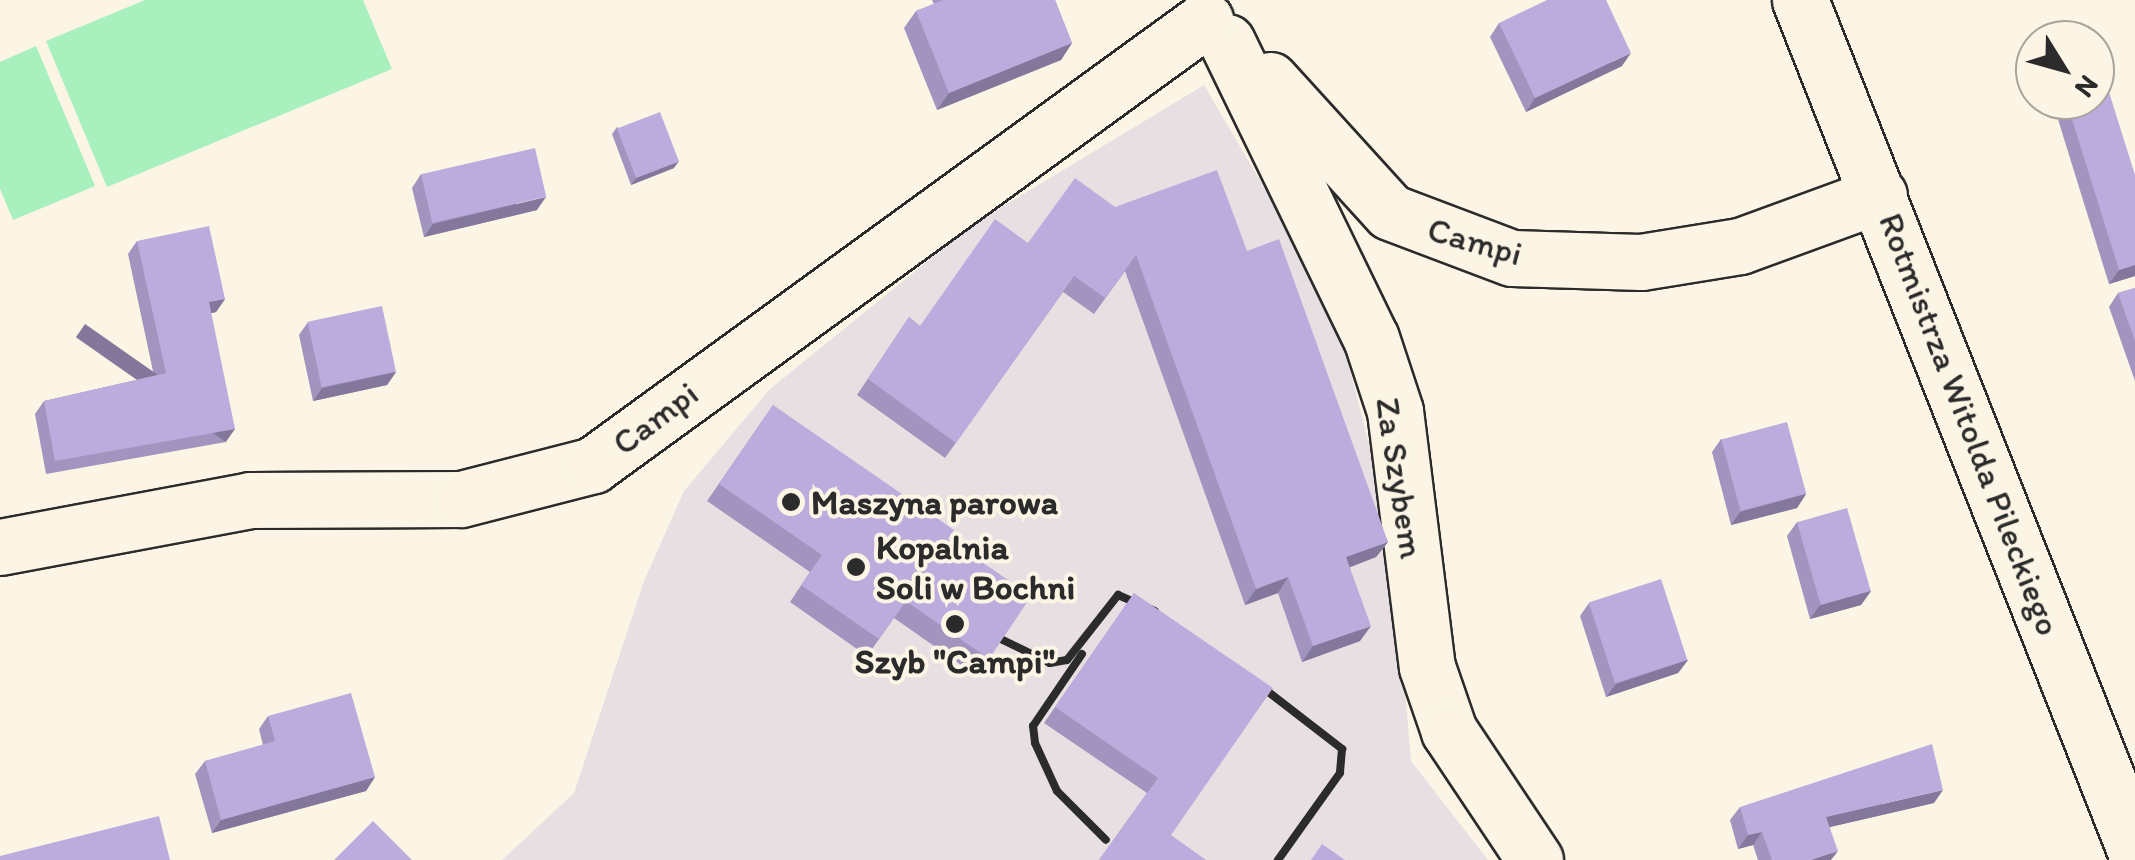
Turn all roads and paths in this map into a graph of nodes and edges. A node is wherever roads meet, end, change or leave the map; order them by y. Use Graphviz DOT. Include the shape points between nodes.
graph roads {
  1 [pos="1800,0"];
  2 [pos="1207,21"];
  3 [pos="1879,194"];
  4 [pos="0,547"];
  5 [pos="2135,850"];
  6 [pos="1535,860"];
  1 -- 3 [label="street, Rotmistrza Witolda Pileckiego"];
  2 -- 3 [label="street, Campi" via="1243,48 1390,212 1512,258 1641,262 1740,246"];
  2 -- 4 [label="street, Campi" via="593,464 461,499 250,500"];
  2 -- 6 [label="street, Za Szybem" via="1372,338 1395,411 1428,666 1449,731"];
  3 -- 5 [label="street, Rotmistrza Witolda Pileckiego"];
}
